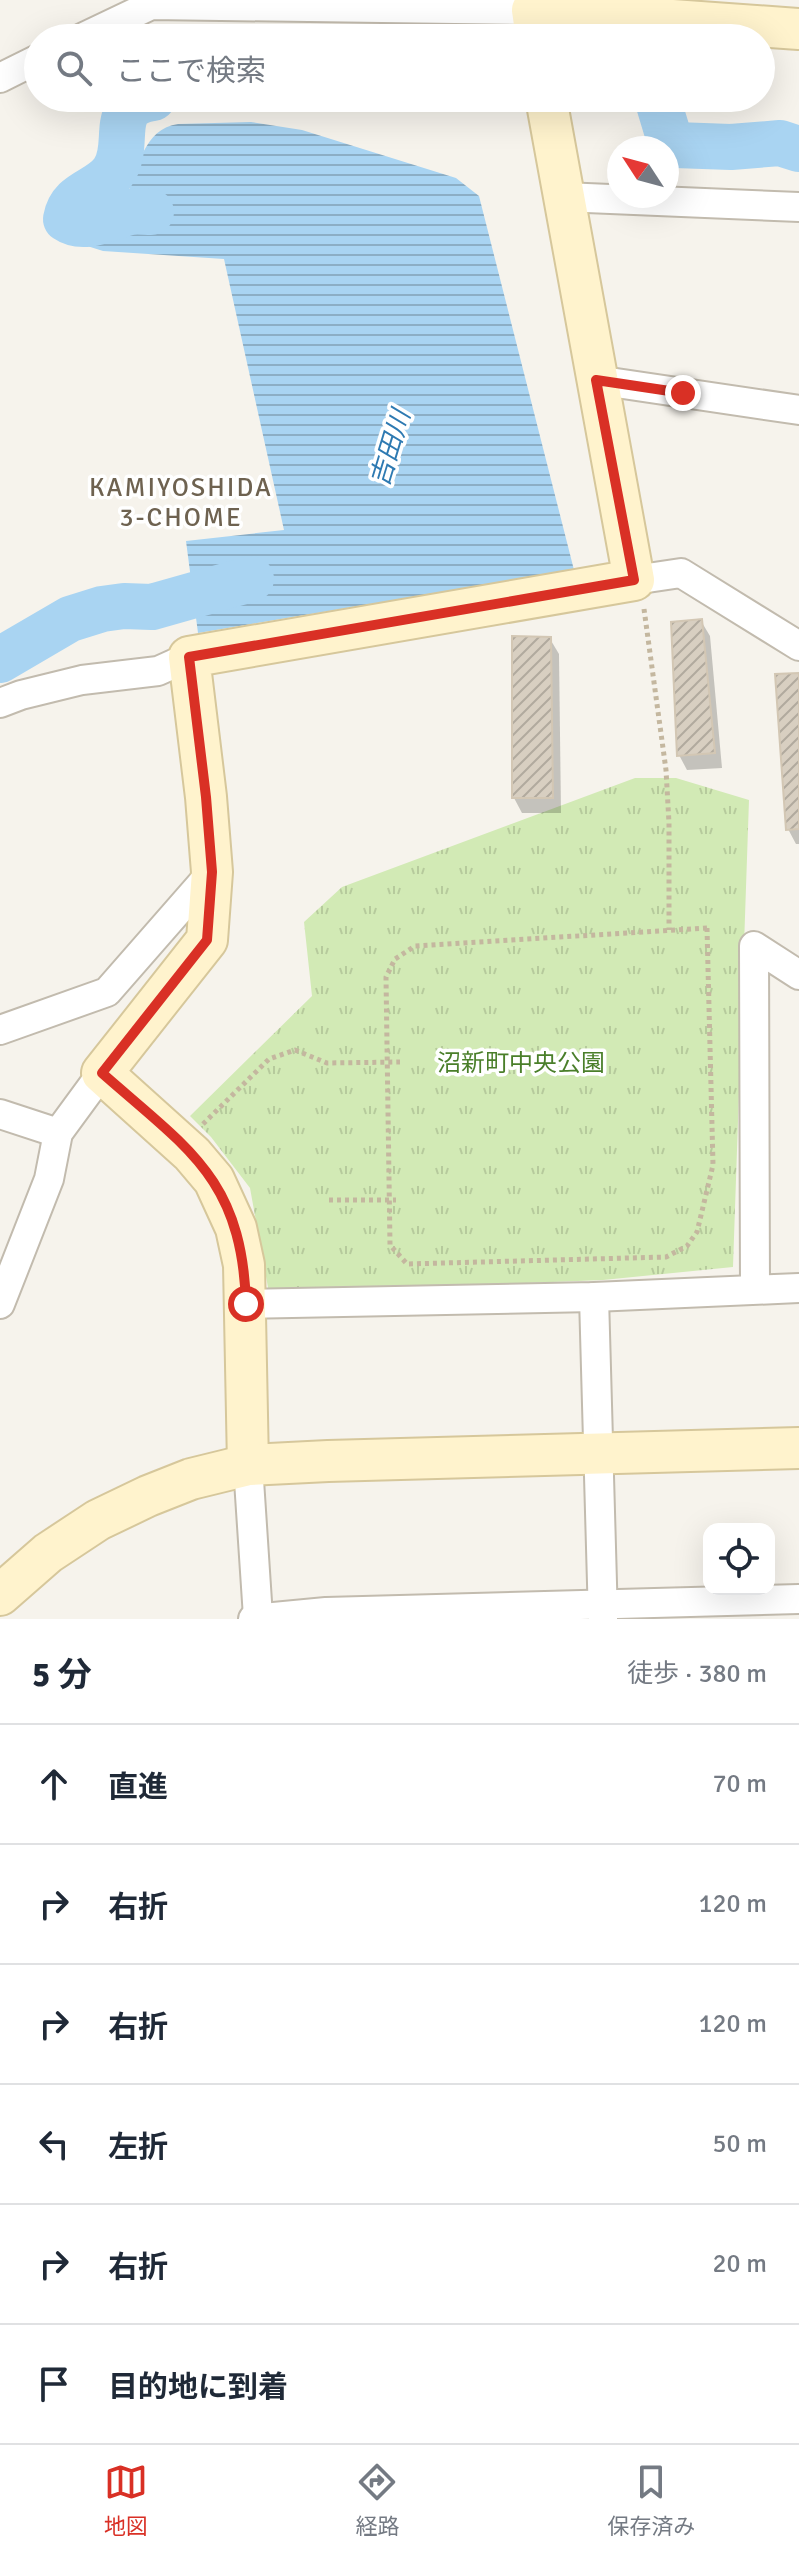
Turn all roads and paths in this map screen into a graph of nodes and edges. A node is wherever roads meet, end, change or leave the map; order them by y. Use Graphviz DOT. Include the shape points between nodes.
graph roads {
  1 [pos="532,16"];
  2 [pos="111,24"];
  3 [pos="696,24"];
  4 [pos="775,28"];
  5 [pos="799,29"];
  6 [pos="24,66"];
  7 [pos="0,78"];
  8 [pos="548,112"];
  9 [pos="563,197"];
  10 [pos="799,207"];
  11 [pos="596,380"];
  12 [pos="799,410"];
  13 [pos="638,588"];
  14 [pos="799,646"];
  15 [pos="189,657"];
  16 [pos="0,703"];
  17 [pos="212,872"];
  18 [pos="669,930"];
  19 [pos="799,975"];
  20 [pos="0,1030"];
  21 [pos="389,1062"];
  22 [pos="400,1062"];
  23 [pos="102,1073"];
  24 [pos="0,1114"];
  25 [pos="58,1133"];
  26 [pos="194,1133"];
  27 [pos="329,1200"];
  28 [pos="389,1200"];
  29 [pos="396,1200"];
  30 [pos="799,1288"];
  31 [pos="755,1289"];
  32 [pos="594,1297"];
  33 [pos="0,1304"];
  34 [pos="246,1304"];
  35 [pos="799,1448"];
  36 [pos="599,1453"];
  37 [pos="248,1465"];
  38 [pos="0,1595"];
  39 [pos="799,1599"];
  40 [pos="742,1609"];
  41 [pos="603,1611"];
  42 [pos="466,1613"];
  43 [pos="326,1615"];
  44 [pos="255,1618"];
  1 -- 2 [label="street" via="151,5"];
  1 -- 3 [label="street"];
  4 -- 5 [label="street"];
  6 -- 7 [label="street"];
  8 -- 9 [label="street"];
  9 -- 10 [label="street"];
  9 -- 11 [label="street"];
  11 -- 12 [label="street"];
  11 -- 13 [label="street"];
  13 -- 14 [label="street" via="681,573"];
  13 -- 15 [label="street"];
  13 -- 18 [label="path" via="666,770"];
  15 -- 16 [label="street" via="158,671 82,680"];
  15 -- 17 [label="street"];
  17 -- 20 [label="street" via="107,992"];
  17 -- 23 [label="street" via="207,940"];
  18 -- 21 [label="path" via="415,946 395,959 386,977"];
  18 -- 28 [label="path" via="707,928 713,1165 697,1232 687,1246 666,1257 407,1264 390,1245"];
  19 -- 31 [label="street" via="754,946"];
  21 -- 22 [label="path"];
  21 -- 26 [label="path" via="327,1063 295,1050 282,1054 269,1059"];
  21 -- 28 [label="path"];
  23 -- 25 [label="street"];
  23 -- 34 [label="street" via="214,1180 236,1228"];
  24 -- 25 [label="street"];
  25 -- 33 [label="street" via="49,1179"];
  27 -- 28 [label="path"];
  28 -- 29 [label="path"];
  30 -- 31 [label="street"];
  31 -- 32 [label="street"];
  32 -- 34 [label="street"];
  32 -- 36 [label="street"];
  34 -- 37 [label="street"];
  35 -- 36 [label="street"];
  36 -- 37 [label="street"];
  36 -- 41 [label="street"];
  37 -- 38 [label="street" via="191,1479 98,1520 48,1553"];
  37 -- 44 [label="street"];
  39 -- 40 [label="street"];
  40 -- 41 [label="street"];
  41 -- 42 [label="street"];
  42 -- 43 [label="street"];
  43 -- 44 [label="street"];
}
